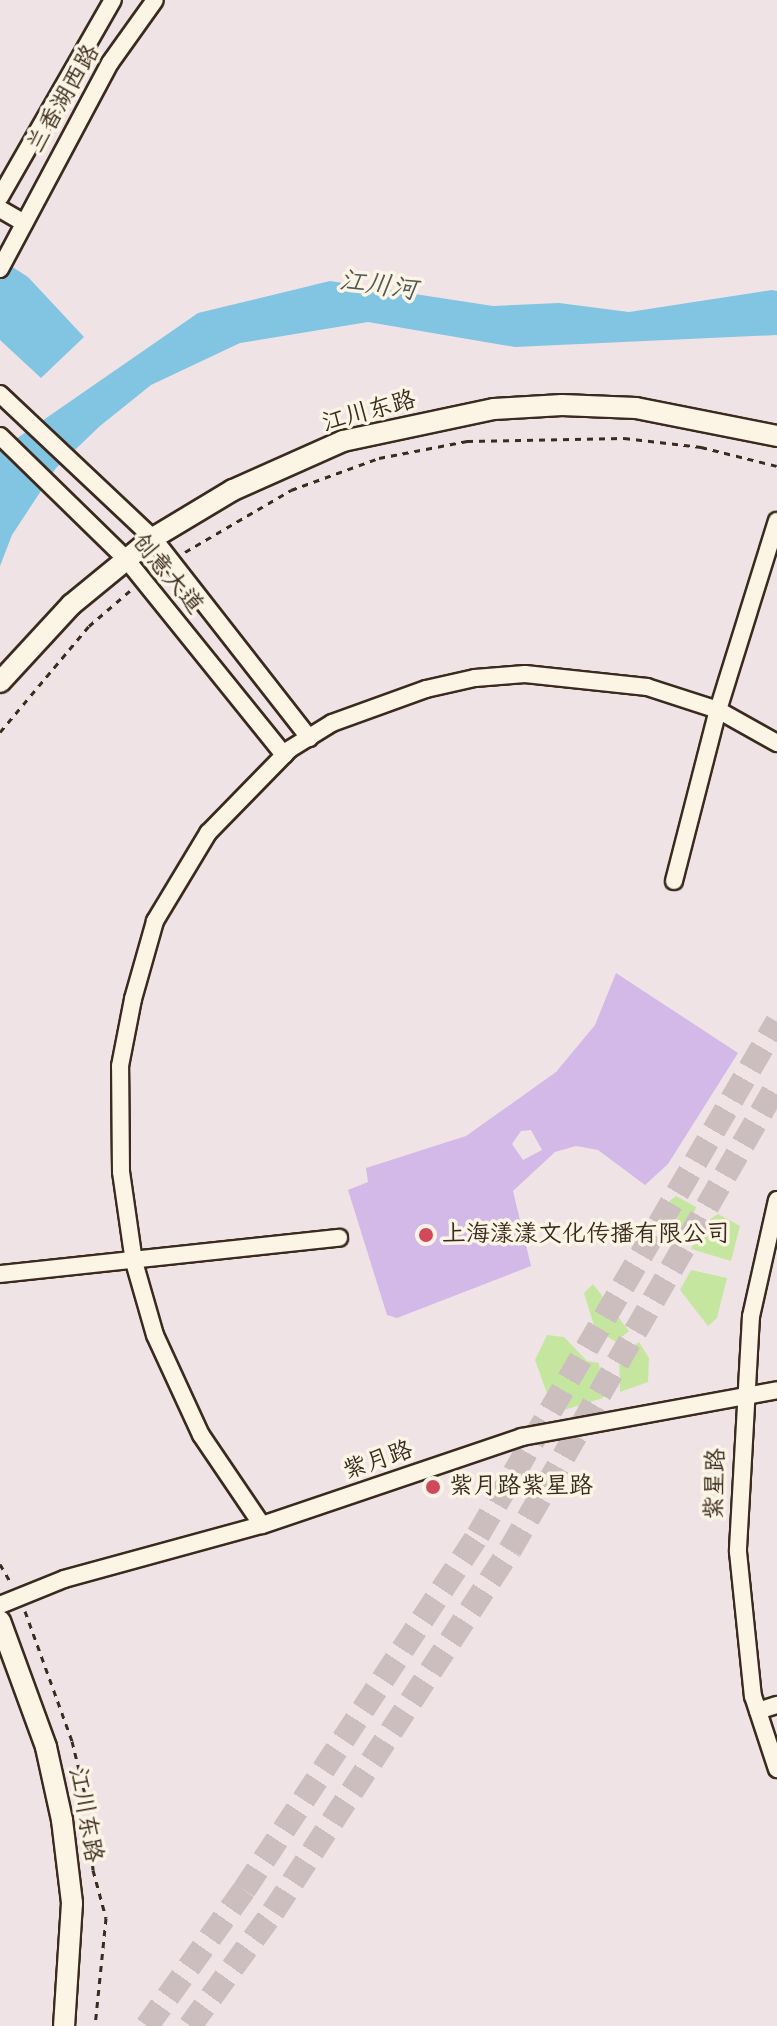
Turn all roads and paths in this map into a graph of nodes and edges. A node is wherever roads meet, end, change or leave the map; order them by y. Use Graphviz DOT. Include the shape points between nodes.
graph roads {
  1 [pos="113,0"];
  2 [pos="155,0"];
  3 [pos="0,197"];
  4 [pos="0,209"];
  5 [pos="24,223"];
  6 [pos="0,269"];
  7 [pos="0,394"];
  8 [pos="777,436"];
  9 [pos="3,439"];
  10 [pos="777,466"];
  11 [pos="777,521"];
  12 [pos="153,538"];
  13 [pos="126,559"];
  14 [pos="170,561"];
  15 [pos="142,579"];
  16 [pos="0,682"];
  17 [pos="718,710"];
  18 [pos="0,732"];
  19 [pos="309,738"];
  20 [pos="777,743"];
  21 [pos="284,755"];
  22 [pos="674,881"];
  23 [pos="777,1200"];
  24 [pos="339,1238"];
  25 [pos="134,1262"];
  26 [pos="0,1274"];
  27 [pos="777,1390"];
  28 [pos="744,1395"];
  29 [pos="262,1525"];
  30 [pos="0,1605"];
  31 [pos="0,1621"];
  32 [pos="777,1705"];
  33 [pos="758,1711"];
  34 [pos="777,1769"];
  35 [pos="64,2026"];
  1 -- 3 [label="street, 兰香湖西路"];
  2 -- 5 [label="street, 兰香湖西路" via="110,63"];
  4 -- 5 [label="street"];
  5 -- 6 [label="street, 兰香湖西路"];
  7 -- 12 [label="street"];
  8 -- 12 [label="main road, 江川东路" via="636,408 494,409 343,441 233,490"];
  9 -- 13 [label="street, 创意大道"];
  10 -- 14 [label="path" via="701,447 624,438 467,441 379,458 291,490"];
  11 -- 17 [label="street"];
  12 -- 13 [label="main road, 江川东路"];
  12 -- 14 [label="street"];
  13 -- 15 [label="street, 创意大道"];
  13 -- 16 [label="main road, 江川东路" via="27,647"];
  14 -- 19 [label="street"];
  15 -- 18 [label="path" via="89,626"];
  15 -- 21 [label="street, 创意大道"];
  17 -- 19 [label="street" via="647,687 525,674 426,689"];
  17 -- 20 [label="street"];
  17 -- 22 [label="street"];
  19 -- 21 [label="street"];
  21 -- 25 [label="street" via="208,833 155,921 120,1066 121,1172"];
  23 -- 28 [label="street, 紫星路" via="751,1316"];
  24 -- 25 [label="street"];
  25 -- 26 [label="street"];
  25 -- 29 [label="street" via="155,1335 201,1435"];
  27 -- 28 [label="street, 紫月路"];
  28 -- 29 [label="street, 紫月路" via="522,1437"];
  28 -- 33 [label="street, 紫星路" via="738,1552"];
  29 -- 30 [label="street, 紫月路" via="64,1579"];
  31 -- 35 [label="main road, 江川东路" via="46,1747 62,1820 72,1916"];
  32 -- 33 [label="street"];
  33 -- 34 [label="street, 紫星路"];
}
